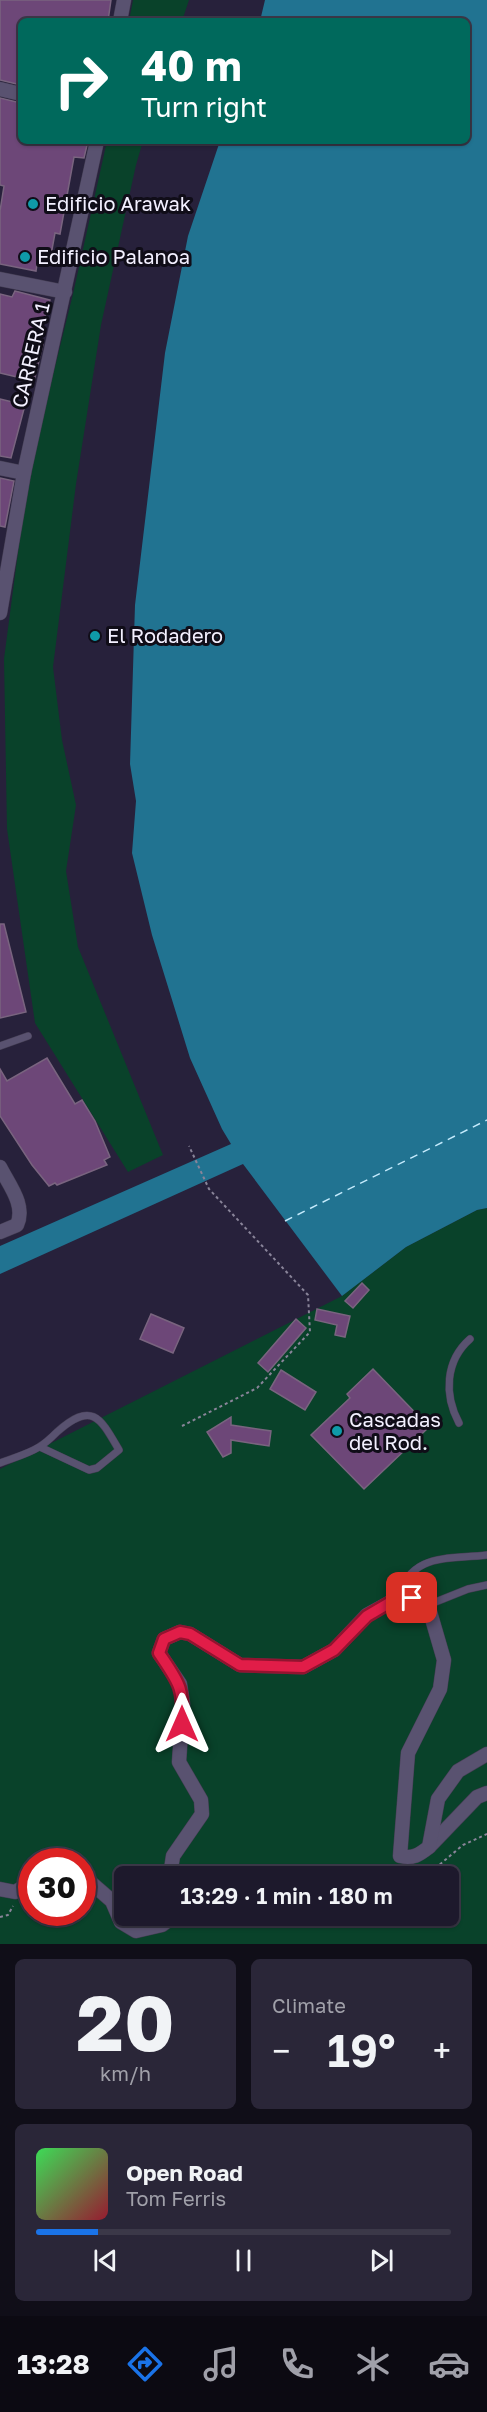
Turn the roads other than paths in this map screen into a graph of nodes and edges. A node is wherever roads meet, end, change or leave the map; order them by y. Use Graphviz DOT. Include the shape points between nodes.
graph roads {
  1 [pos="124,0"];
  2 [pos="121,18"];
  3 [pos="0,89"];
  4 [pos="18,93"];
  5 [pos="97,144"];
  6 [pos="0,279"];
  7 [pos="65,292"];
  8 [pos="0,468"];
  9 [pos="24,473"];
  10 [pos="0,613"];
  11 [pos="28,1036"];
  12 [pos="0,1046"];
  13 [pos="0,1167"];
  14 [pos="0,1232"];
  15 [pos="470,1339"];
  16 [pos="459,1423"];
  17 [pos="40,1447"];
  18 [pos="0,1463"];
  19 [pos="487,1556"];
  20 [pos="487,1585"];
  21 [pos="396,1599"];
  22 [pos="428,1605"];
  23 [pos="487,1754"];
  24 [pos="487,1793"];
  25 [pos="429,1847"];
  26 [pos="172,1866"];
  27 [pos="96,1887"];
  28 [pos="0,1889"];
  29 [pos="18,1890"];
  30 [pos="114,1906"];
  31 [pos="127,1926"];
  32 [pos="158,1926"];
  1 -- 2 [label="street"];
  3 -- 4 [label="street"];
  5 -- 7 [label="street, CARRERA 1"];
  6 -- 7 [label="street"];
  7 -- 9 [label="street, CARRERA 1"];
  8 -- 9 [label="street"];
  9 -- 10 [label="street, CARRERA 1"];
  11 -- 12 [label="lane"];
  13 -- 14 [label="street" via="22,1215 17,1225"];
  15 -- 16 [label="lane" via="458,1349 450,1377 450,1407"];
  17 -- 17 [label="lane" via="89,1470 119,1450 103,1424 89,1415 73,1418"];
  17 -- 18 [label="lane"];
  19 -- 21 [label="lane" via="429,1562 417,1567 402,1584"];
  20 -- 22 [label="lane"];
  21 -- 22 [label="street" via="412,1598"];
  21 -- 26 [label="street" via="367,1616 334,1650 303,1667 240,1665 190,1634 180,1632 164,1639 159,1653 180,1684 183,1704 179,1762 201,1800 202,1814 173,1856"];
  22 -- 25 [label="street" via="444,1660 440,1689 408,1754 400,1856 417,1857"];
  23 -- 25 [label="street" via="458,1771 438,1800"];
  24 -- 25 [label="street" via="477,1797"];
  27 -- 30 [label="street"];
  28 -- 29 [label="street"];
  31 -- 32 [label="street" via="136,1932"];
}
